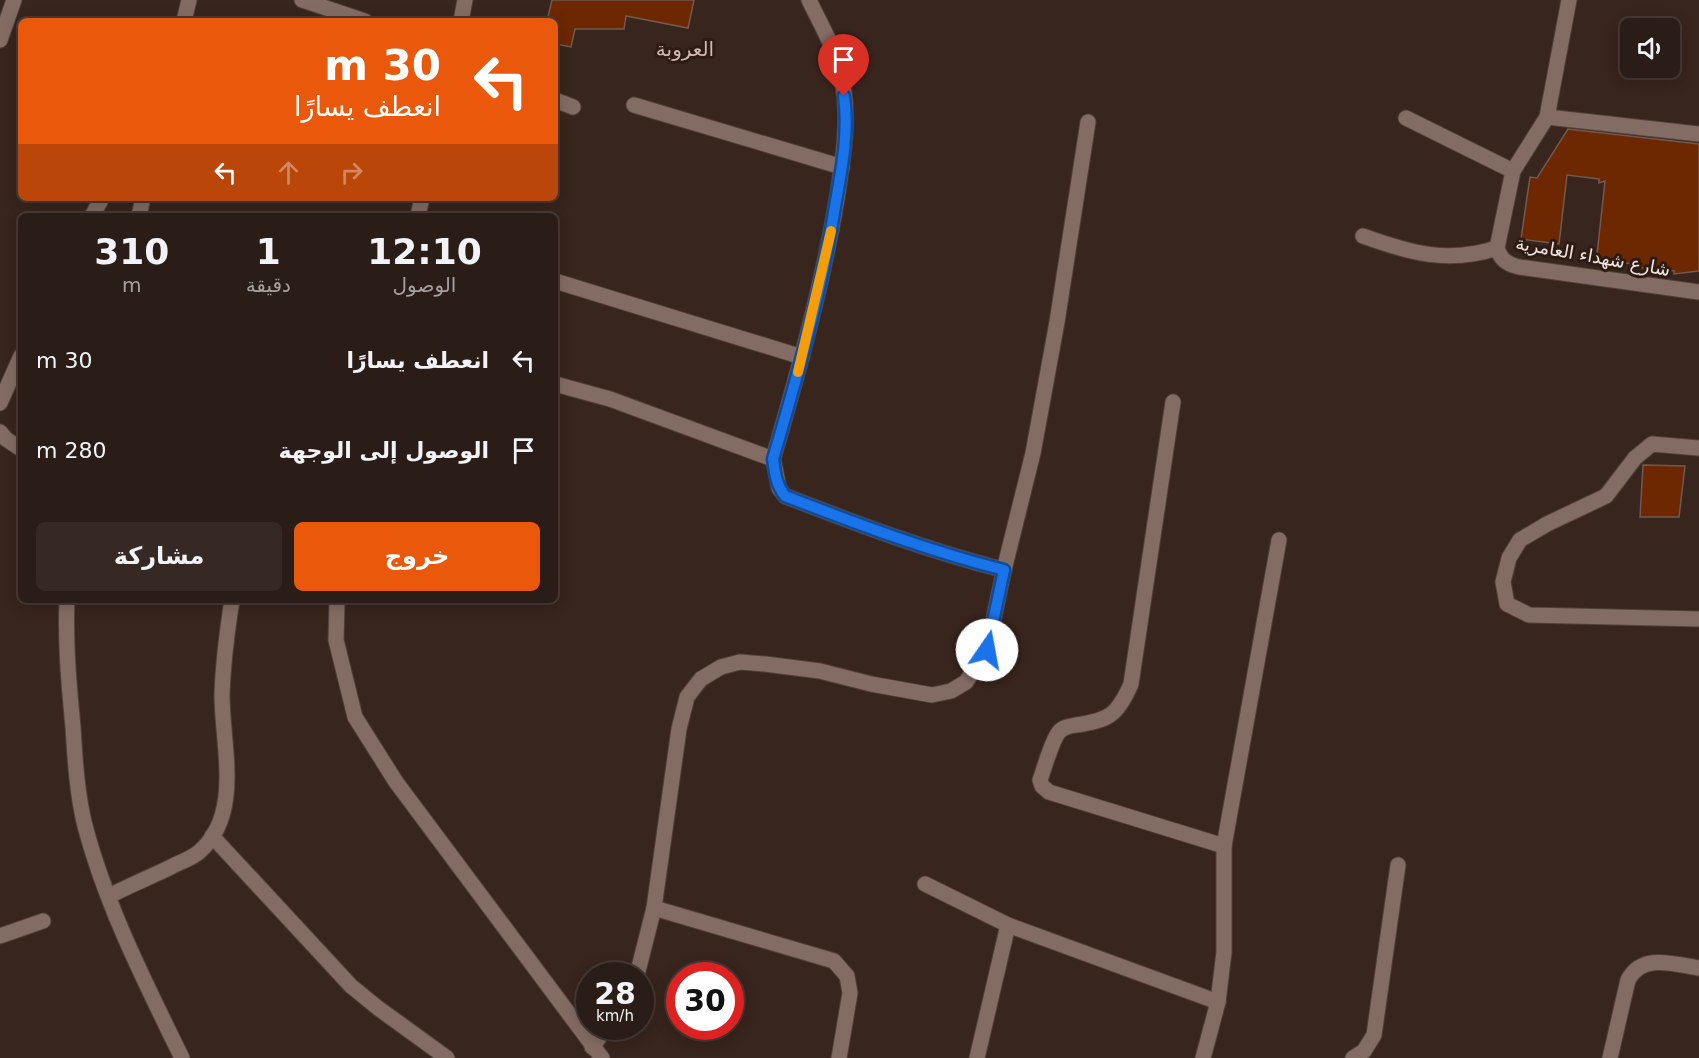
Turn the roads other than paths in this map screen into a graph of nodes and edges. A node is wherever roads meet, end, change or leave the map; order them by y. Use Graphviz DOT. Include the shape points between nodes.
graph roads {
  1 [pos="14,0"];
  2 [pos="189,0"];
  3 [pos="302,0"];
  4 [pos="465,0"];
  5 [pos="808,0"];
  6 [pos="1569,0"];
  7 [pos="185,18"];
  8 [pos="356,18"];
  9 [pos="461,18"];
  10 [pos="0,40"];
  11 [pos="558,101"];
  12 [pos="634,105"];
  13 [pos="573,107"];
  14 [pos="1547,117"];
  15 [pos="1406,118"];
  16 [pos="1088,122"];
  17 [pos="1699,134"];
  18 [pos="842,167"];
  19 [pos="1513,171"];
  20 [pos="1363,236"];
  21 [pos="1497,248"];
  22 [pos="558,282"];
  23 [pos="1699,292"];
  24 [pos="802,357"];
  25 [pos="18,363"];
  26 [pos="558,385"];
  27 [pos="1173,402"];
  28 [pos="0,403"];
  29 [pos="0,432"];
  30 [pos="18,447"];
  31 [pos="1699,448"];
  32 [pos="773,459"];
  33 [pos="1279,540"];
  34 [pos="1004,570"];
  35 [pos="67,603"];
  36 [pos="232,603"];
  37 [pos="337,603"];
  38 [pos="1699,619"];
  39 [pos="212,836"];
  40 [pos="1224,846"];
  41 [pos="1398,865"];
  42 [pos="925,884"];
  43 [pos="109,896"];
  44 [pos="654,908"];
  45 [pos="43,921"];
  46 [pos="1008,925"];
  47 [pos="0,936"];
  48 [pos="640,962"];
  49 [pos="1699,968"];
  50 [pos="1218,1002"];
  51 [pos="597,1052"];
  52 [pos="182,1058"];
  53 [pos="447,1058"];
  54 [pos="839,1058"];
  55 [pos="977,1058"];
  56 [pos="1203,1058"];
  57 [pos="1353,1058"];
  58 [pos="1610,1058"];
  1 -- 10 [label="street"];
  2 -- 7 [label="street"];
  3 -- 8 [label="street"];
  4 -- 9 [label="street"];
  5 -- 18 [label="street" via="842,78 847,114"];
  6 -- 14 [label="street, شارع شهداء العامرية"];
  11 -- 13 [label="street"];
  12 -- 18 [label="street"];
  14 -- 17 [label="street"];
  14 -- 19 [label="street, شارع شهداء العامرية"];
  15 -- 19 [label="street"];
  16 -- 34 [label="street" via="1033,453"];
  18 -- 24 [label="street" via="828,252"];
  19 -- 21 [label="street, شارع شهداء العامرية"];
  20 -- 21 [label="street" via="1437,255 1462,257"];
  21 -- 23 [label="street, شارع شهداء العامرية" via="1508,265"];
  22 -- 24 [label="street"];
  24 -- 32 [label="street"];
  25 -- 28 [label="street"];
  26 -- 32 [label="street" via="610,399"];
  27 -- 40 [label="street" via="1131,684 1115,711 1101,722 1068,726 1058,732 1040,780 1049,792"];
  29 -- 30 [label="street"];
  31 -- 38 [label="street" via="1652,444 1635,458 1606,496 1520,540 1509,558 1503,582 1507,604 1529,615"];
  32 -- 34 [label="street" via="779,488 785,496 864,526"];
  33 -- 40 [label="street"];
  34 -- 44 [label="street" via="987,650 966,682 951,691 932,695 820,671 740,662 721,667 701,679 687,697 679,729"];
  35 -- 43 [label="street" via="69,680 84,821"];
  36 -- 39 [label="street" via="222,694 227,790"];
  37 -- 51 [label="street" via="336,640 356,717 396,783"];
  39 -- 43 [label="street" via="191,857"];
  39 -- 53 [label="street" via="351,986"];
  40 -- 50 [label="street" via="1224,952"];
  41 -- 57 [label="street" via="1374,1035 1364,1051"];
  42 -- 46 [label="street"];
  43 -- 52 [label="street"];
  44 -- 48 [label="street"];
  44 -- 54 [label="street" via="834,961 847,976 850,993"];
  45 -- 47 [label="street"];
  46 -- 50 [label="street"];
  46 -- 55 [label="street"];
  49 -- 58 [label="street" via="1657,962 1633,969"];
  50 -- 56 [label="street"];
}
